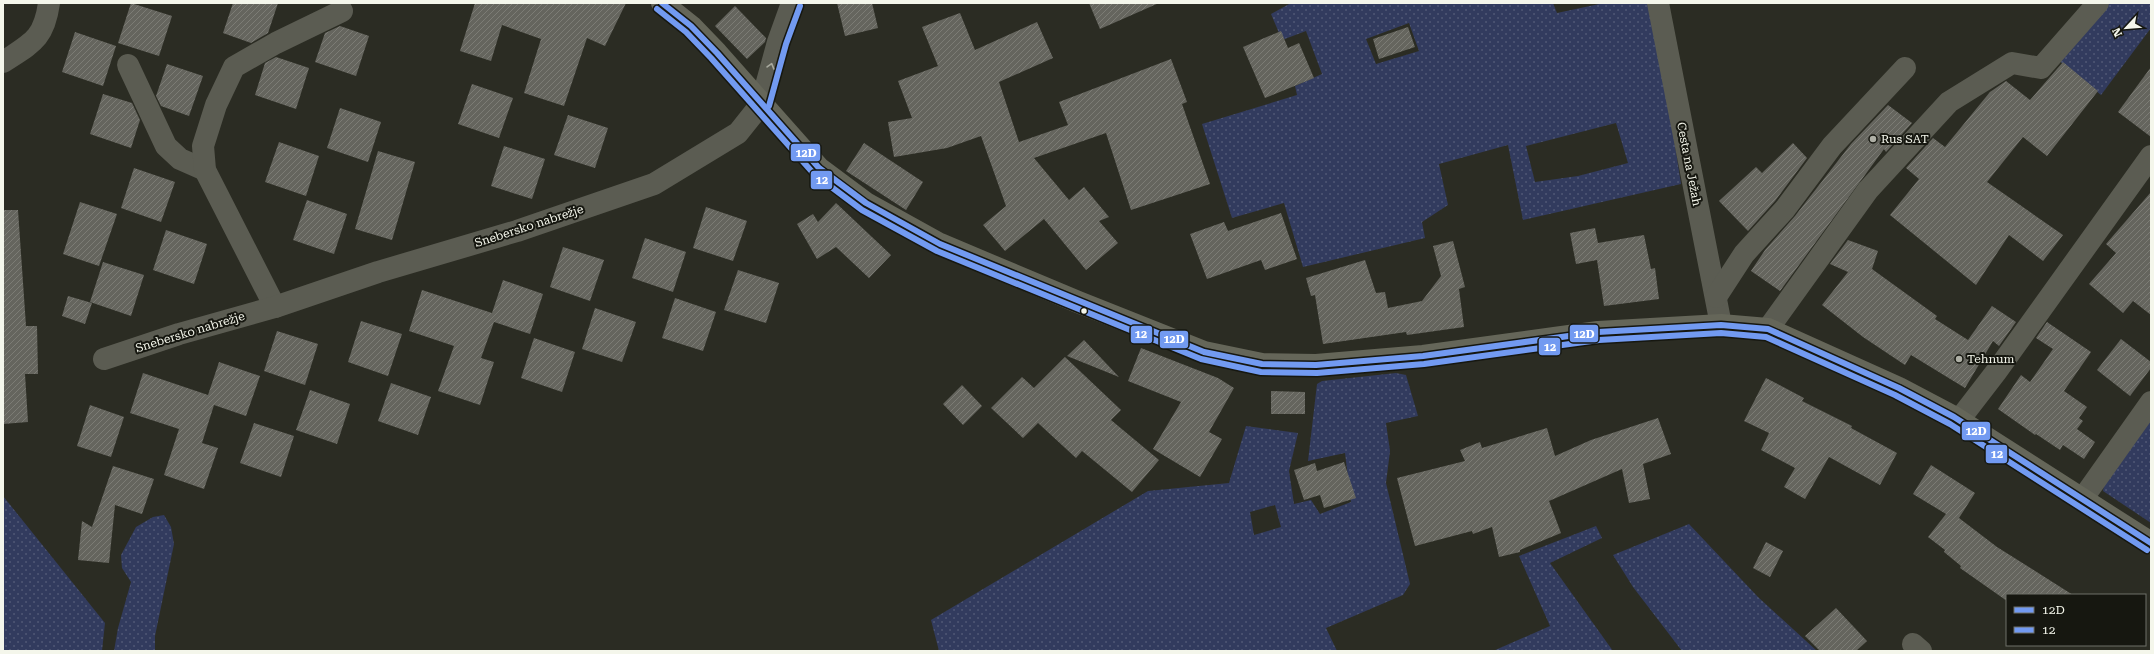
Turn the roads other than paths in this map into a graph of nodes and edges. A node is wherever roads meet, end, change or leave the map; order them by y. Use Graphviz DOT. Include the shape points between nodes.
graph roads {
  1 [pos="49,3"];
  2 [pos="662,3"];
  3 [pos="792,3"];
  4 [pos="1658,3"];
  5 [pos="2098,3"];
  6 [pos="342,11"];
  7 [pos="3,62"];
  8 [pos="128,65"];
  9 [pos="1905,68"];
  10 [pos="761,104"];
  11 [pos="2151,156"];
  12 [pos="205,170"];
  13 [pos="1716,297"];
  14 [pos="275,307"];
  15 [pos="1721,325"];
  16 [pos="1768,329"];
  17 [pos="104,359"];
  18 [pos="2151,402"];
  19 [pos="1959,420"];
  20 [pos="2083,498"];
  21 [pos="2151,543"];
  1 -- 7 [label="street" via="46,23 35,40"];
  2 -- 10 [label="main road" via="691,26"];
  10 -- 3 [label="street, one-way"];
  4 -- 13 [label="street, Cesta na Ježah"];
  5 -- 16 [label="street" via="2041,68 2012,63 1949,102 1868,190"];
  6 -- 12 [label="street" via="234,67 216,105 203,146"];
  8 -- 12 [label="street" via="166,146 180,159"];
  9 -- 13 [label="street" via="1832,146 1785,209 1744,254"];
  10 -- 14 [label="street, Snebersko nabrežje" via="738,133 654,184 517,231 378,272"];
  10 -- 15 [label="main road" via="820,168 873,206 940,244 1204,352 1262,364 1316,365 1423,356 1598,332"];
  11 -- 19 [label="street" via="2001,366"];
  12 -- 14 [label="street"];
  13 -- 15 [label="street, Cesta na Ježah"];
  14 -- 17 [label="street, Snebersko nabrežje" via="179,334"];
  15 -- 16 [label="main road"];
  16 -- 19 [label="main road" via="1900,388"];
  18 -- 20 [label="street"];
  19 -- 20 [label="main road"];
  20 -- 21 [label="main road"];
}
